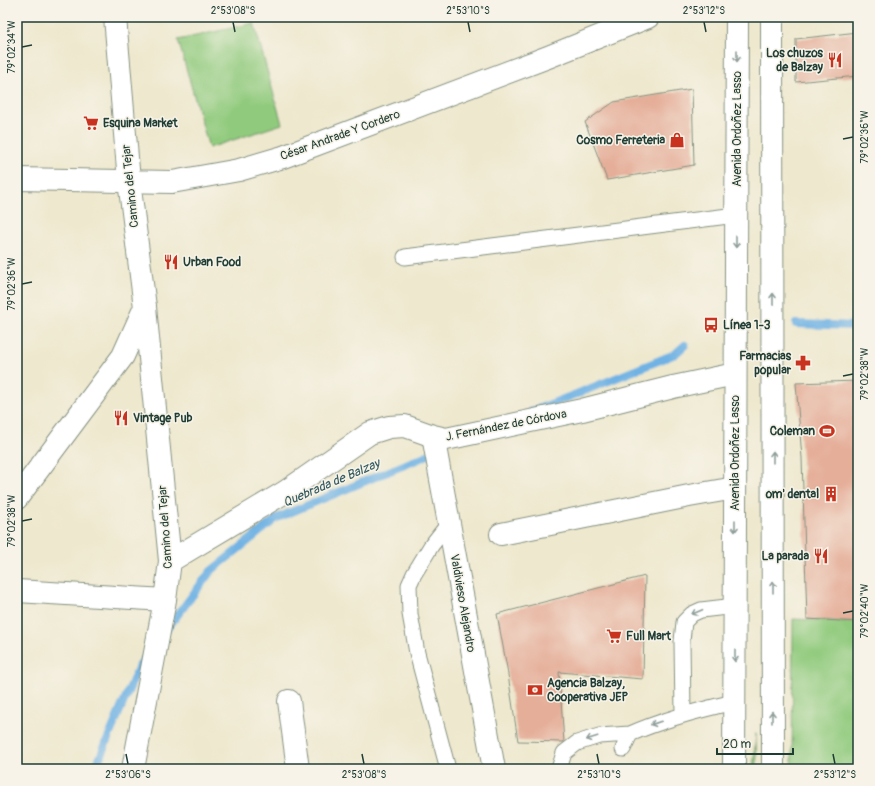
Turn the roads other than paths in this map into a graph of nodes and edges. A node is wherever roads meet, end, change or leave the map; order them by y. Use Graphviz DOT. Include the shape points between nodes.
graph roads {
  1 [pos="115,17"];
  2 [pos="648,17"];
  3 [pos="737,17"];
  4 [pos="772,17"];
  5 [pos="17,179"];
  6 [pos="129,181"];
  7 [pos="736,215"];
  8 [pos="405,257"];
  9 [pos="145,307"];
  10 [pos="735,374"];
  11 [pos="438,440"];
  12 [pos="735,488"];
  13 [pos="17,498"];
  14 [pos="449,523"];
  15 [pos="501,534"];
  16 [pos="170,561"];
  17 [pos="17,591"];
  18 [pos="165,600"];
  19 [pos="735,606"];
  20 [pos="289,701"];
  21 [pos="734,702"];
  22 [pos="683,714"];
  23 [pos="630,734"];
  24 [pos="623,749"];
  25 [pos="133,769"];
  26 [pos="298,769"];
  27 [pos="448,769"];
  28 [pos="494,769"];
  29 [pos="559,769"];
  30 [pos="734,769"];
  31 [pos="773,769"];
  1 -- 6 [label="street, Camino del Tejar"];
  2 -- 6 [label="street, César Andrade Y Cordero" via="283,157 239,170 172,182"];
  3 -- 7 [label="street, Avenida Ordoñez Lasso, one-way"];
  31 -- 4 [label="street, one-way"];
  5 -- 6 [label="street, César Andrade Y Cordero"];
  6 -- 9 [label="street, Camino del Tejar"];
  7 -- 8 [label="lane"];
  7 -- 10 [label="street, Avenida Ordoñez Lasso, one-way"];
  9 -- 13 [label="street" via="123,356"];
  9 -- 16 [label="street, Camino del Tejar"];
  10 -- 11 [label="street, J. Fernández de Córdova"];
  10 -- 12 [label="street, Avenida Ordoñez Lasso"];
  11 -- 14 [label="street, Valdivieso Alejandro" via="439,469"];
  11 -- 16 [label="street, J. Fernández de Córdova" via="405,426 370,433 284,492"];
  12 -- 15 [label="street"];
  12 -- 19 [label="street, Avenida Ordoñez Lasso, one-way"];
  14 -- 27 [label="lane" via="409,585 410,614 417,653"];
  14 -- 28 [label="street, Valdivieso Alejandro"];
  16 -- 18 [label="street, Camino del Tejar"];
  17 -- 18 [label="street"];
  18 -- 25 [label="street, Camino del Tejar"];
  19 -- 21 [label="street, Avenida Ordoñez Lasso, one-way"];
  19 -- 22 [label="lane, one-way" via="701,610 684,622"];
  20 -- 26 [label="street"];
  21 -- 22 [label="lane"];
  21 -- 30 [label="street, Avenida Ordoñez Lasso"];
  22 -- 23 [label="lane, one-way"];
  23 -- 24 [label="lane"];
  23 -- 29 [label="lane, one-way" via="599,736 577,743 564,754"];
}
